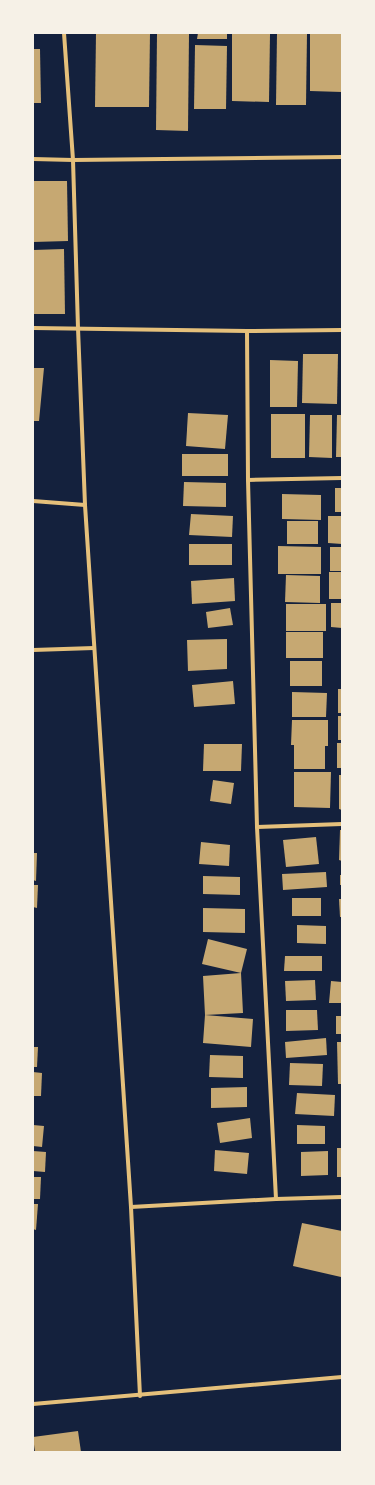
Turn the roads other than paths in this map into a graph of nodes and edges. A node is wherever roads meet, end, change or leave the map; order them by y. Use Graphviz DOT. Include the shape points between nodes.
graph roads {
  1 [pos="64,33"];
  2 [pos="342,157"];
  3 [pos="33,159"];
  4 [pos="73,160"];
  5 [pos="33,328"];
  6 [pos="78,328"];
  7 [pos="342,330"];
  8 [pos="246,331"];
  9 [pos="342,478"];
  10 [pos="248,480"];
  11 [pos="33,501"];
  12 [pos="86,504"];
  13 [pos="94,648"];
  14 [pos="33,650"];
  15 [pos="342,824"];
  16 [pos="256,827"];
  17 [pos="342,1197"];
  18 [pos="276,1199"];
  19 [pos="131,1207"];
  20 [pos="342,1377"];
  21 [pos="140,1396"];
  22 [pos="33,1404"];
  1 -- 4 [label="street"];
  2 -- 4 [label="street"];
  3 -- 4 [label="street"];
  4 -- 6 [label="street"];
  5 -- 6 [label="street"];
  6 -- 8 [label="street"];
  6 -- 12 [label="street"];
  7 -- 8 [label="street"];
  8 -- 10 [label="street"];
  9 -- 10 [label="street"];
  10 -- 16 [label="street"];
  11 -- 12 [label="street"];
  12 -- 13 [label="street"];
  13 -- 14 [label="street"];
  13 -- 19 [label="street"];
  15 -- 16 [label="street"];
  16 -- 18 [label="street"];
  17 -- 18 [label="street"];
  18 -- 19 [label="street"];
  19 -- 21 [label="street"];
  20 -- 21 [label="street"];
  21 -- 22 [label="street"];
}
